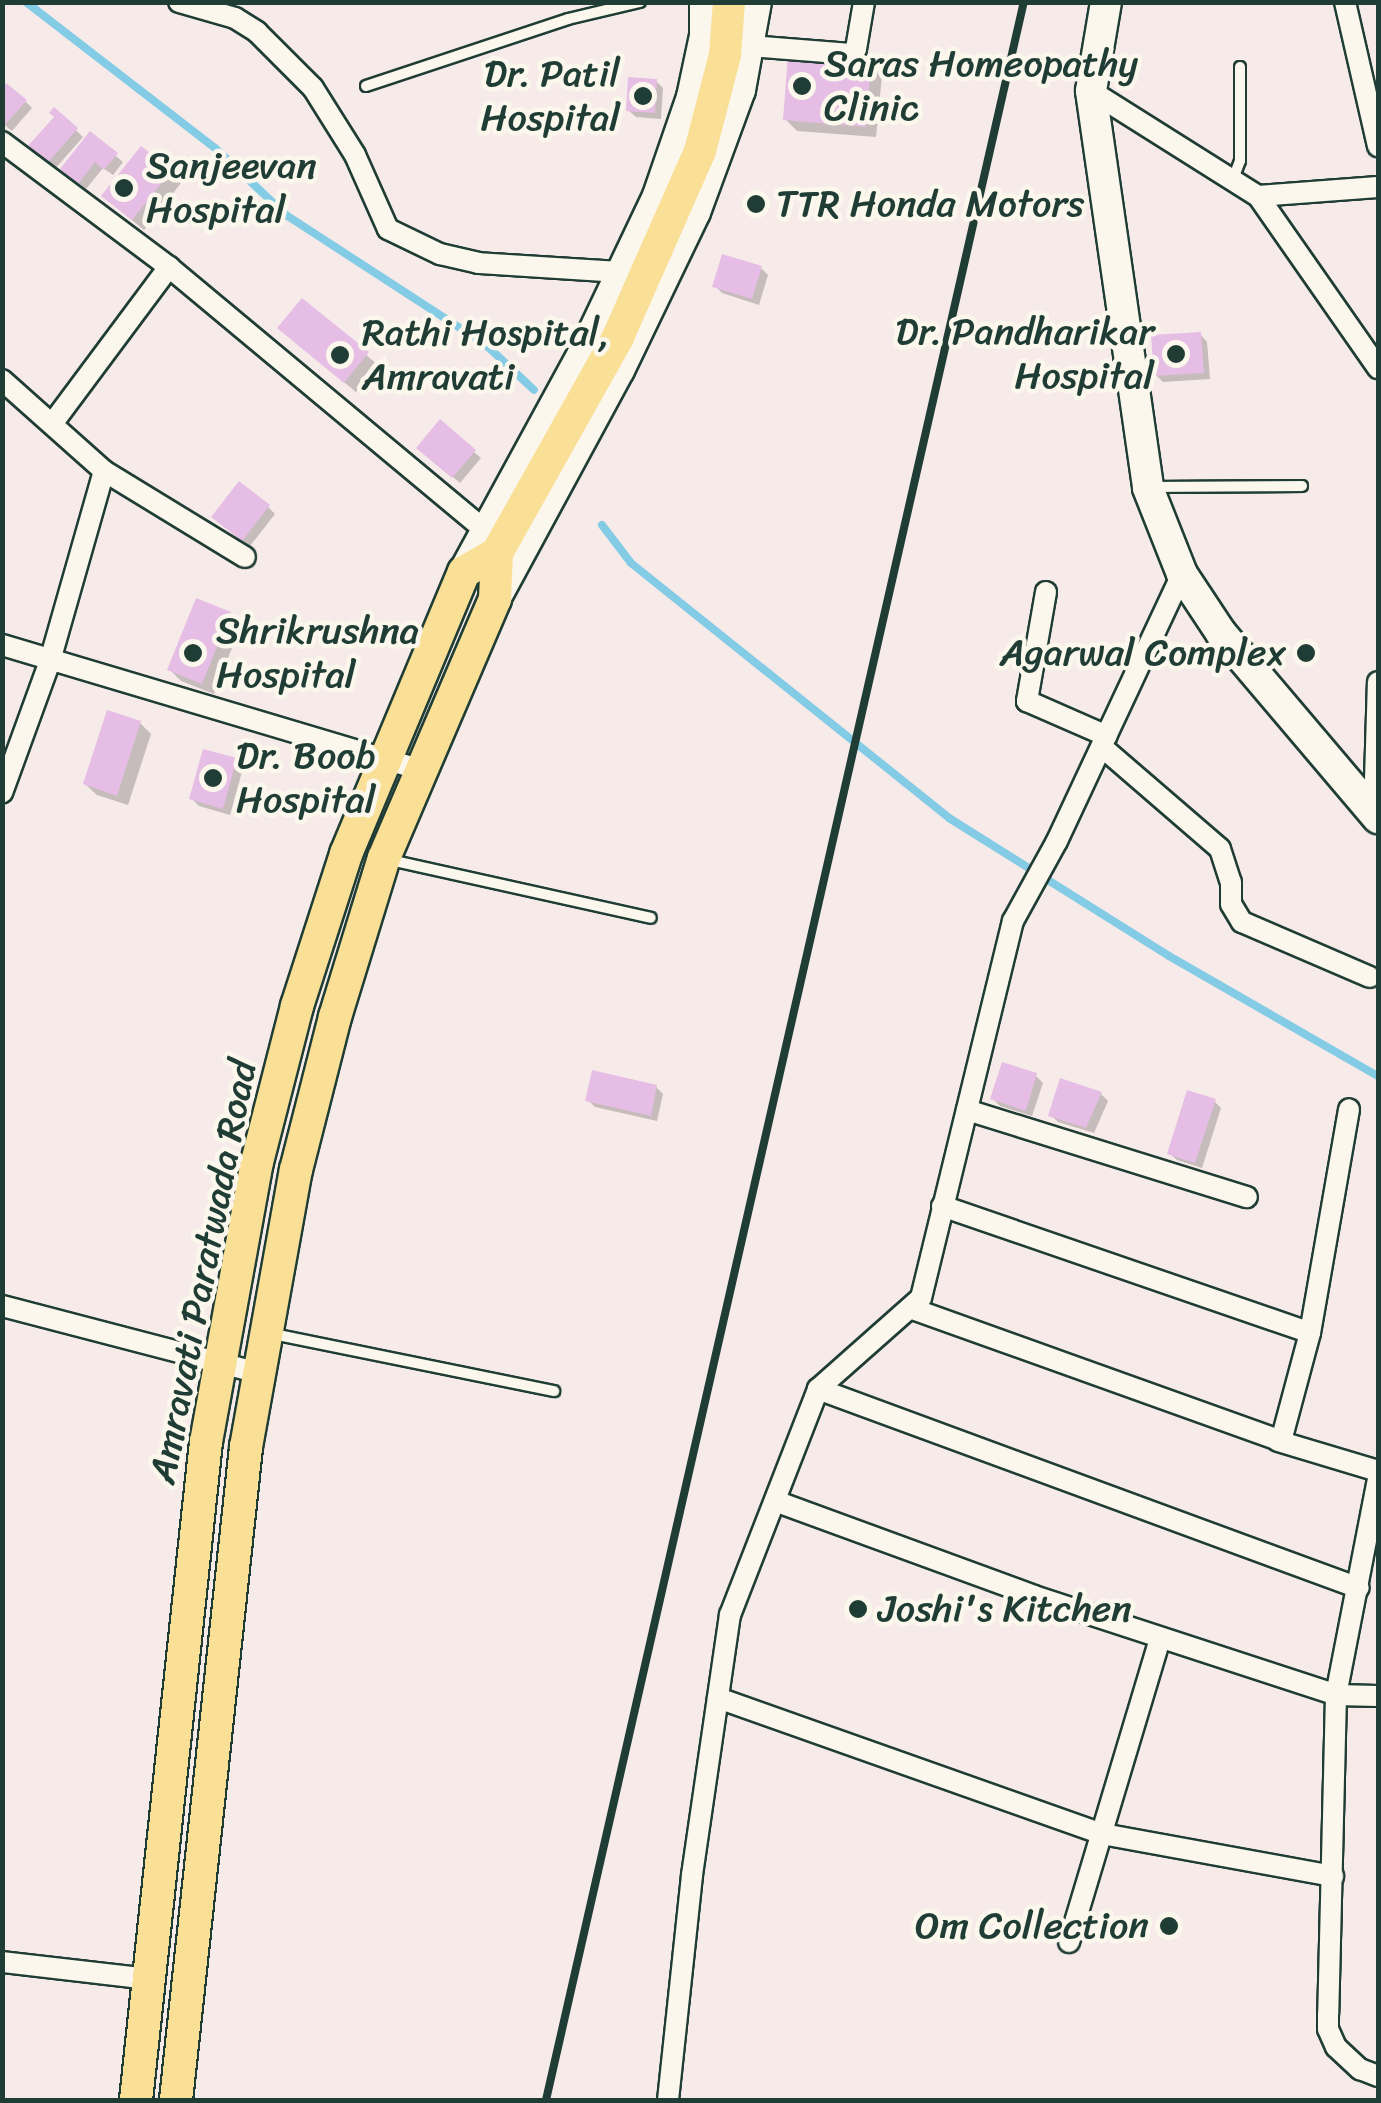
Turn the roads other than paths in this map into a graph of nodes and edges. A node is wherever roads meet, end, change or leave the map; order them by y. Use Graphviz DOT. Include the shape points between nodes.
graph roads {
  1 [pos="179,2"];
  2 [pos="640,2"];
  3 [pos="706,2"];
  4 [pos="729,2"];
  5 [pos="756,2"];
  6 [pos="864,2"];
  7 [pos="1106,2"];
  8 [pos="1345,2"];
  9 [pos="750,46"];
  10 [pos="1240,67"];
  11 [pos="366,86"];
  12 [pos="1091,91"];
  13 [pos="1372,94"];
  14 [pos="2,142"];
  15 [pos="1378,146"];
  16 [pos="1232,180"];
  17 [pos="1378,188"];
  18 [pos="1258,196"];
  19 [pos="169,267"];
  20 [pos="622,272"];
  21 [pos="1378,368"];
  22 [pos="2,380"];
  23 [pos="52,424"];
  24 [pos="104,471"];
  25 [pos="1302,486"];
  26 [pos="1148,488"];
  27 [pos="496,540"];
  28 [pos="245,557"];
  29 [pos="1182,574"];
  30 [pos="1046,592"];
  31 [pos="495,599"];
  32 [pos="2,644"];
  33 [pos="50,661"];
  34 [pos="1378,682"];
  35 [pos="1104,742"];
  36 [pos="384,760"];
  37 [pos="421,770"];
  38 [pos="2,794"];
  39 [pos="1376,816"];
  40 [pos="384,858"];
  41 [pos="651,918"];
  42 [pos="1370,977"];
  43 [pos="1350,1109"];
  44 [pos="967,1110"];
  45 [pos="1248,1197"];
  46 [pos="942,1206"];
  47 [pos="2,1306"];
  48 [pos="910,1308"];
  49 [pos="267,1333"];
  50 [pos="1310,1333"];
  51 [pos="220,1365"];
  52 [pos="260,1373"];
  53 [pos="818,1389"];
  54 [pos="554,1391"];
  55 [pos="1278,1441"];
  56 [pos="1378,1471"];
  57 [pos="1378,1479"];
  58 [pos="774,1501"];
  59 [pos="1359,1588"];
  60 [pos="1160,1638"];
  61 [pos="1336,1695"];
  62 [pos="1378,1696"];
  63 [pos="718,1698"];
  64 [pos="1102,1834"];
  65 [pos="1333,1876"];
  66 [pos="1070,1942"];
  67 [pos="2,1962"];
  68 [pos="150,1980"];
  69 [pos="1378,2076"];
  70 [pos="136,2100"];
  71 [pos="176,2100"];
  72 [pos="668,2100"];
  1 -- 20 [label="street" via="246,25 313,88 355,155 388,229 440,254 478,263"];
  2 -- 11 [label="lane" via="568,18"];
  3 -- 20 [label="main road" via="692,97 658,196"];
  4 -- 27 [label="main road" via="714,109 686,185 618,336"];
  5 -- 9 [label="main road"];
  6 -- 9 [label="street" via="851,54"];
  7 -- 12 [label="main road"];
  8 -- 13 [label="street"];
  9 -- 31 [label="main road" via="695,212 619,370"];
  10 -- 16 [label="lane" via="1240,160"];
  12 -- 16 [label="street"];
  12 -- 26 [label="main road"];
  13 -- 15 [label="street"];
  14 -- 19 [label="street"];
  16 -- 18 [label="street"];
  17 -- 18 [label="street"];
  18 -- 21 [label="street"];
  19 -- 23 [label="street"];
  19 -- 27 [label="street"];
  20 -- 27 [label="main road"];
  22 -- 23 [label="street"];
  23 -- 24 [label="street"];
  24 -- 28 [label="street"];
  24 -- 33 [label="street"];
  25 -- 26 [label="lane"];
  26 -- 29 [label="main road"];
  27 -- 31 [label="main road"];
  27 -- 36 [label="main road, Amravati Paratwada Road" via="464,572"];
  29 -- 35 [label="street"];
  29 -- 39 [label="main road" via="1221,634"];
  30 -- 35 [label="street" via="1026,701"];
  31 -- 37 [label="main road"];
  32 -- 33 [label="street"];
  33 -- 36 [label="street"];
  33 -- 38 [label="street"];
  34 -- 39 [label="street"];
  35 -- 42 [label="street" via="1220,849 1231,904 1242,922"];
  35 -- 44 [label="street" via="1013,921"];
  36 -- 37 [label="street"];
  36 -- 51 [label="main road, Amravati Paratwada Road" via="297,1006 257,1162"];
  37 -- 40 [label="main road"];
  40 -- 41 [label="lane"];
  40 -- 49 [label="main road" via="296,1170"];
  43 -- 50 [label="street"];
  44 -- 45 [label="street"];
  44 -- 46 [label="street"];
  46 -- 48 [label="street" via="922,1298"];
  46 -- 50 [label="street"];
  47 -- 51 [label="street"];
  48 -- 53 [label="street"];
  48 -- 55 [label="street"];
  49 -- 52 [label="main road"];
  49 -- 54 [label="lane"];
  50 -- 55 [label="street"];
  51 -- 52 [label="street"];
  51 -- 68 [label="main road, Amravati Paratwada Road" via="206,1442"];
  52 -- 71 [label="main road" via="246,1448"];
  53 -- 58 [label="street"];
  53 -- 59 [label="street"];
  55 -- 56 [label="street"];
  57 -- 59 [label="street"];
  58 -- 60 [label="street"];
  58 -- 63 [label="street" via="730,1615"];
  59 -- 61 [label="street"];
  60 -- 61 [label="street"];
  60 -- 64 [label="street"];
  61 -- 62 [label="street"];
  61 -- 65 [label="street"];
  63 -- 64 [label="street"];
  63 -- 72 [label="street"];
  64 -- 65 [label="street"];
  64 -- 66 [label="street"];
  65 -- 69 [label="street" via="1328,2029 1336,2047"];
  67 -- 68 [label="street"];
  68 -- 70 [label="main road, Amravati Paratwada Road"];
}
